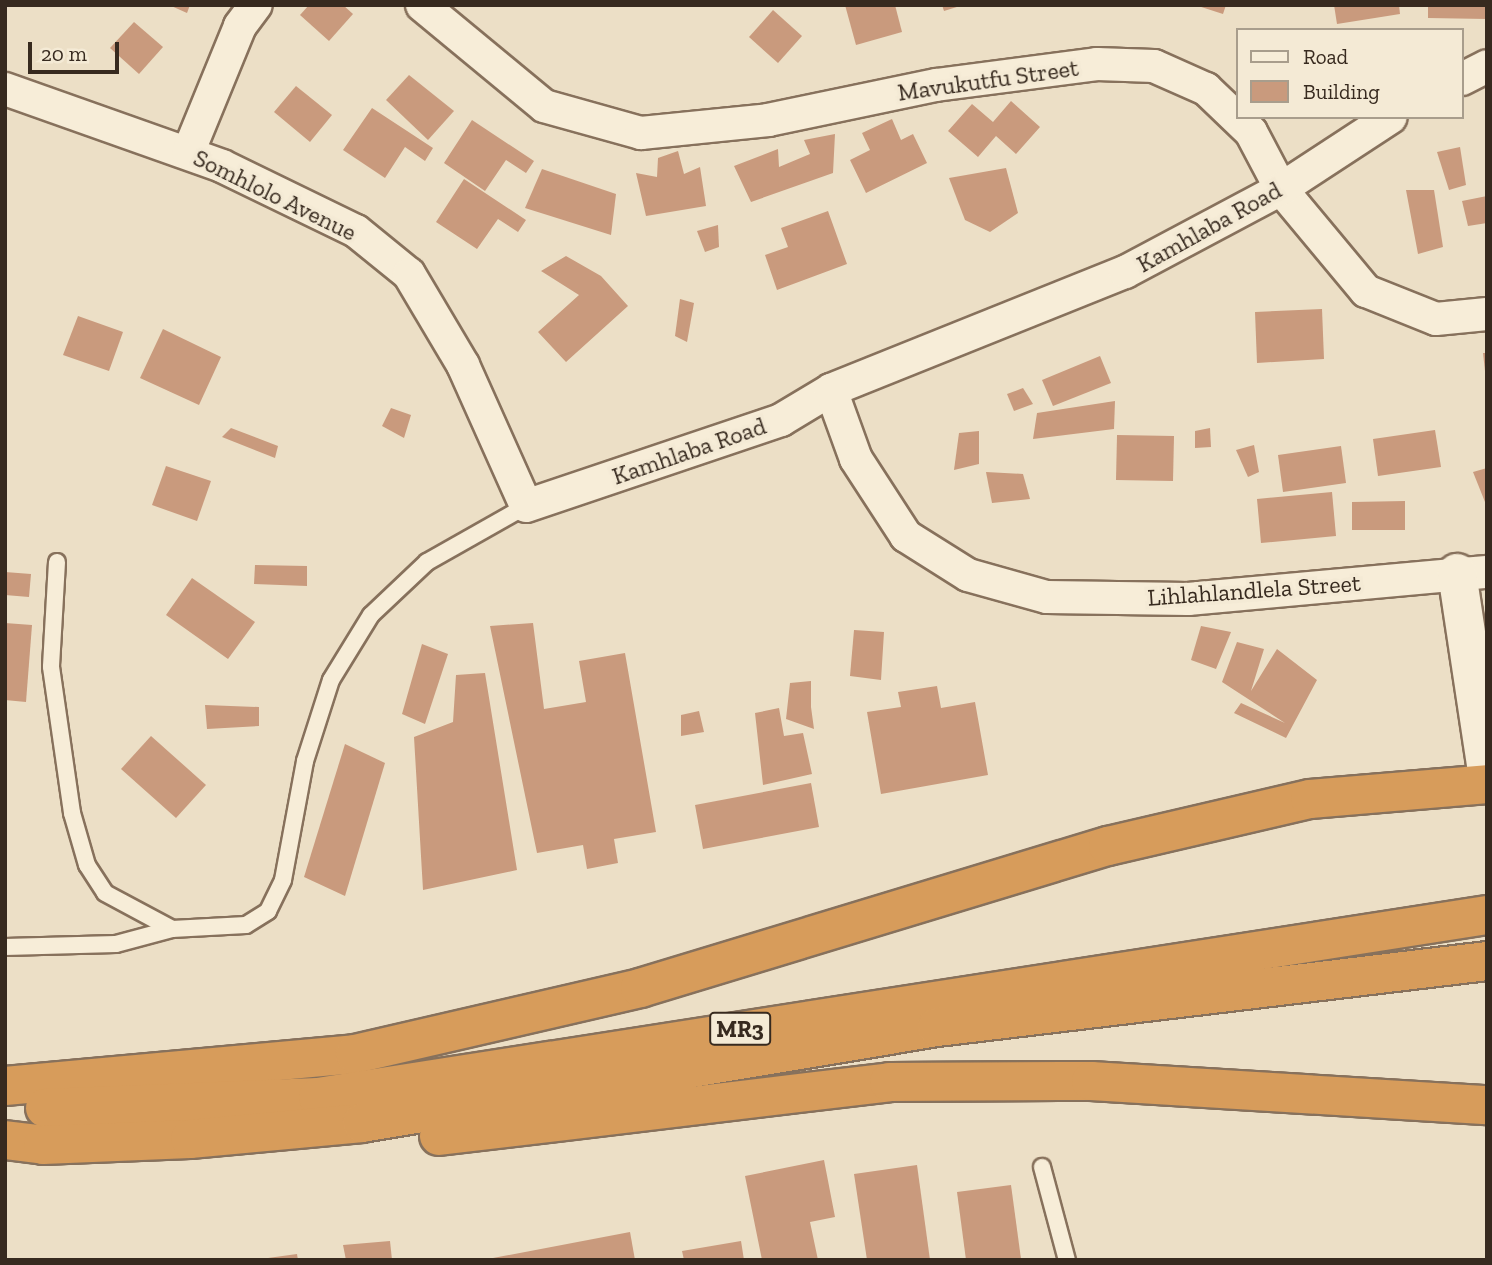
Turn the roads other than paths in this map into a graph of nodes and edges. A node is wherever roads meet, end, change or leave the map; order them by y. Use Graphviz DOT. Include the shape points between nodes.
graph roads {
  1 [pos="256,5"];
  2 [pos="422,5"];
  3 [pos="1487,66"];
  4 [pos="1464,78"];
  5 [pos="5,89"];
  6 [pos="1236,118"];
  7 [pos="1237,119"];
  8 [pos="1388,119"];
  9 [pos="188,153"];
  10 [pos="1281,189"];
  11 [pos="1487,314"];
  12 [pos="831,390"];
  13 [pos="526,506"];
  14 [pos="57,562"];
  15 [pos="1472,573"];
  16 [pos="1487,772"];
  17 [pos="1487,784"];
  18 [pos="1480,916"];
  19 [pos="172,929"];
  20 [pos="5,947"];
  21 [pos="1477,961"];
  22 [pos="5,1086"];
  23 [pos="5,1102"];
  24 [pos="1487,1105"];
  25 [pos="5,1140"];
  26 [pos="43,1146"];
  27 [pos="1042,1167"];
  28 [pos="1067,1260"];
  1 -- 9 [label="street" via="240,26"];
  2 -- 6 [label="street, Mavukutfu Street" via="544,106 641,133 768,120 936,85 1097,64 1154,66 1206,89"];
  3 -- 4 [label="street"];
  5 -- 9 [label="street, Somhlolo Avenue"];
  7 -- 10 [label="street, Mavukutfu Street" via="1251,132"];
  8 -- 10 [label="street, Kamhlaba Road"];
  9 -- 13 [label="street, Somhlolo Avenue" via="356,231 409,274 463,365"];
  10 -- 11 [label="street, Mavukutfu Street" via="1366,291 1436,318"];
  10 -- 12 [label="street, Kamhlaba Road" via="1125,272"];
  12 -- 13 [label="street, Kamhlaba Road" via="781,420"];
  12 -- 15 [label="street, Lihlahlandlela Street" via="856,459 906,536 968,575 1047,597 1188,599"];
  13 -- 19 [label="lane, Kamhlaba Road" via="427,562 371,615 331,680 305,761 283,880 268,911 246,925"];
  14 -- 19 [label="lane" via="51,667 72,813 88,865 105,892"];
  15 -- 16 [label="street"];
  17 -- 22 [label="highway" via="1310,799 1108,846 640,988 355,1054"];
  18 -- 23 [label="highway, MR3" via="318,1097 132,1107"];
  19 -- 20 [label="lane, Kamhlaba Road" via="116,944"];
  21 -- 26 [label="highway, MR3" via="937,1027 362,1123"];
  24 -- 26 [label="highway" via="1091,1081 890,1082 292,1153 169,1162"];
  25 -- 26 [label="highway, MR3"];
  27 -- 28 [label="lane"];
}
